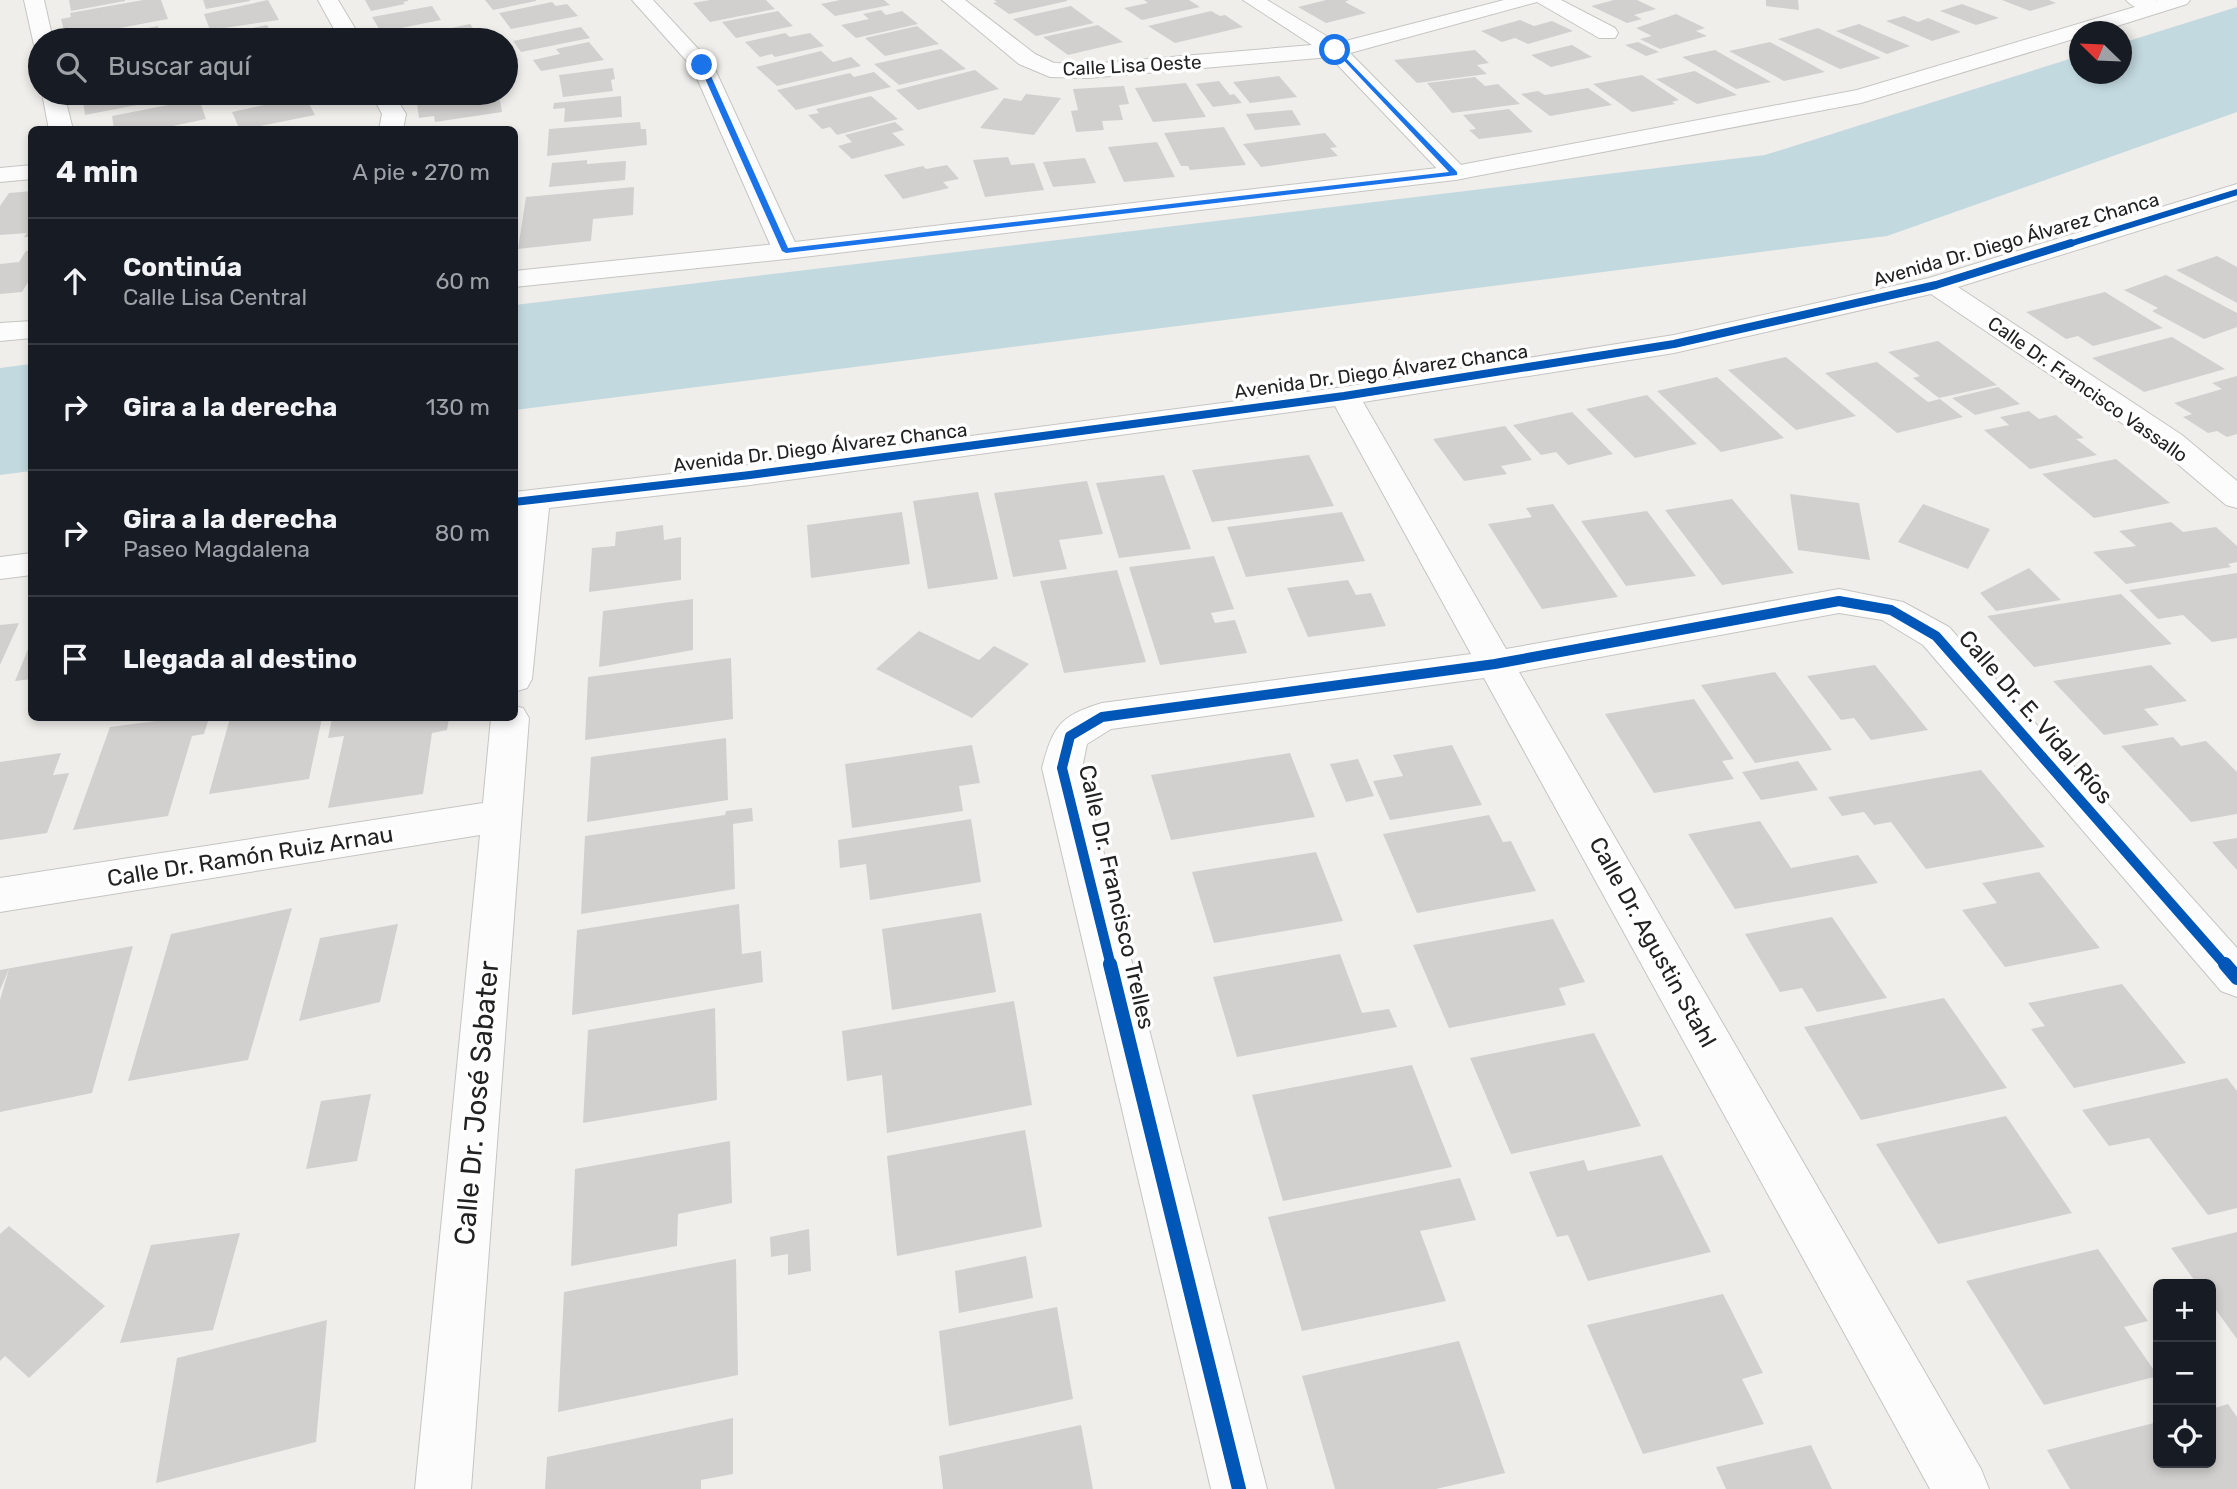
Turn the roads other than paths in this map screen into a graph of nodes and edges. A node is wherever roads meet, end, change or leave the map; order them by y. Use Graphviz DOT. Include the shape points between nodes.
graph roads {
  1 [pos="34,0"];
  2 [pos="328,0"];
  3 [pos="642,0"];
  4 [pos="952,0"];
  5 [pos="1252,0"];
  6 [pos="1528,0"];
  7 [pos="1546,0"];
  8 [pos="2158,3"];
  9 [pos="40,28"];
  10 [pos="344,28"];
  11 [pos="1608,33"];
  12 [pos="1335,50"];
  13 [pos="56,105"];
  14 [pos="389,105"];
  15 [pos="60,126"];
  16 [pos="391,126"];
  17 [pos="28,172"];
  18 [pos="1455,173"];
  19 [pos="0,174"];
  20 [pos="2237,192"];
  21 [pos="786,251"];
  22 [pos="518,279"];
  23 [pos="1936,285"];
  24 [pos="28,329"];
  25 [pos="0,332"];
  26 [pos="1343,396"];
  27 [pos="2237,498"];
  28 [pos="524,501"];
  29 [pos="28,564"];
  30 [pos="0,568"];
  31 [pos="518,608"];
  32 [pos="1495,664"];
  33 [pos="510,721"];
  34 [pos="500,816"];
  35 [pos="0,895"];
  36 [pos="2237,978"];
  37 [pos="443,1489"];
  38 [pos="1239,1489"];
  39 [pos="1961,1489"];
  1 -- 9 [label="street"];
  2 -- 10 [label="street"];
  3 -- 21 [label="street" via="702,65"];
  4 -- 12 [label="street, Calle Lisa Oeste" via="1027,59 1049,70 1088,71"];
  5 -- 12 [label="street"];
  6 -- 12 [label="street, Calle Lisa Oeste"];
  7 -- 11 [label="street"];
  8 -- 18 [label="street" via="1861,96"];
  12 -- 18 [label="street"];
  13 -- 15 [label="street"];
  14 -- 16 [label="street" via="394,114"];
  17 -- 19 [label="street"];
  18 -- 21 [label="street"];
  20 -- 23 [label="street, Avenida Dr. Diego Álvarez Chanca"];
  21 -- 22 [label="street"];
  23 -- 26 [label="street, Avenida Dr. Diego Álvarez Chanca" via="1674,344"];
  23 -- 27 [label="street, Calle Dr. Francisco Vassallo" via="2171,442"];
  24 -- 25 [label="street"];
  26 -- 28 [label="street, Avenida Dr. Diego Álvarez Chanca"];
  26 -- 32 [label="street, Calle Dr. Agustin Stahl"];
  28 -- 31 [label="street"];
  29 -- 30 [label="street"];
  32 -- 36 [label="street, Calle Dr. E. Vidal Ríos" via="1839,601 1891,610 1936,636"];
  32 -- 38 [label="street, Calle Dr. Francisco Trelles" via="1102,717 1070,736 1062,768"];
  32 -- 39 [label="street, Calle Dr. Agustin Stahl"];
  33 -- 34 [label="street, Calle Dr. José Sabater"];
  34 -- 35 [label="street, Calle Dr. Ramón Ruiz Arnau"];
  34 -- 37 [label="street, Calle Dr. José Sabater"];
}
